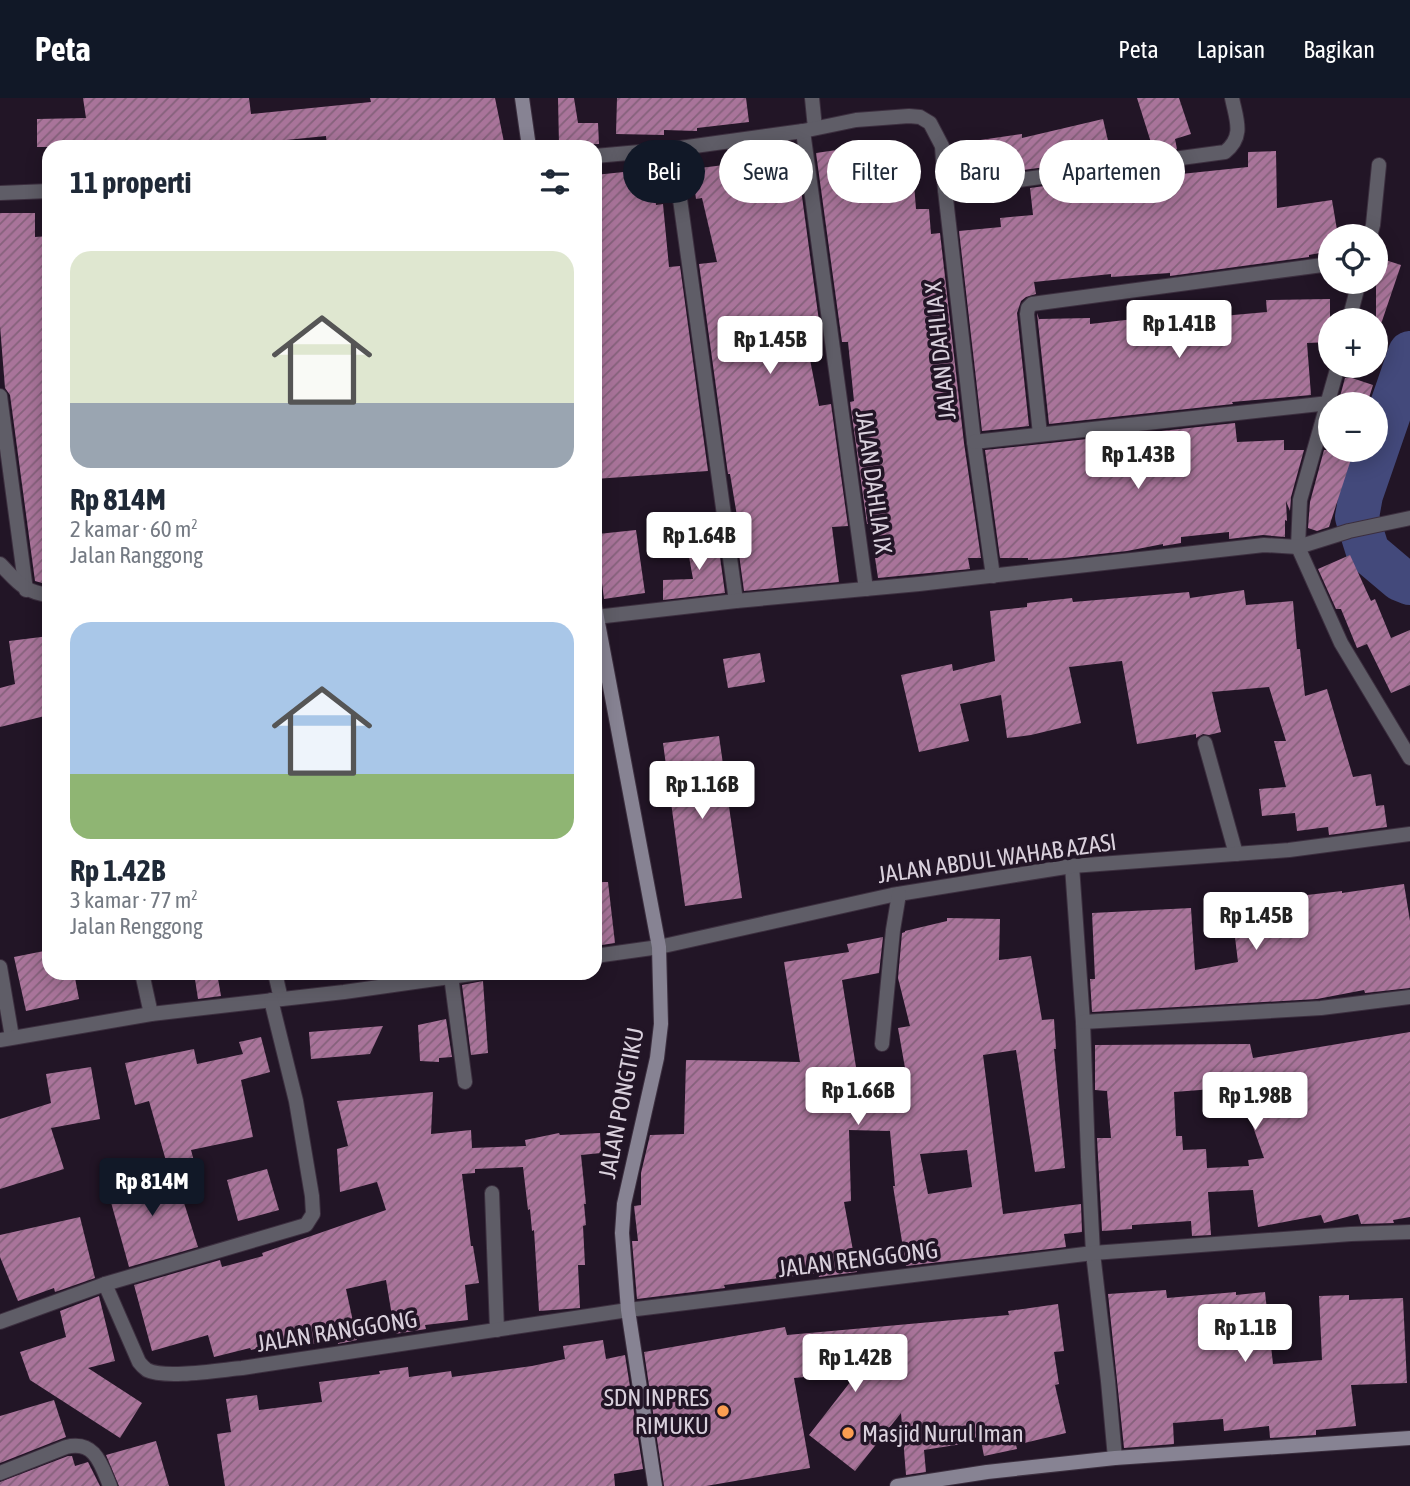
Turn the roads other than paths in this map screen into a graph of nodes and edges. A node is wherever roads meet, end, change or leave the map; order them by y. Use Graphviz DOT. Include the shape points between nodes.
graph roads {
  1 [pos="522,98"];
  2 [pos="812,98"];
  3 [pos="1231,98"];
  4 [pos="809,130"];
  5 [pos="528,140"];
  6 [pos="939,140"];
  7 [pos="705,145"];
  8 [pos="623,153"];
  9 [pos="602,155"];
  10 [pos="1379,165"];
  11 [pos="1025,179"];
  12 [pos="42,191"];
  13 [pos="0,193"];
  14 [pos="681,203"];
  15 [pos="946,203"];
  16 [pos="1372,224"];
  17 [pos="1318,266"];
  18 [pos="0,396"];
  19 [pos="1318,404"];
  20 [pos="1040,434"];
  21 [pos="1318,438"];
  22 [pos="974,442"];
  23 [pos="1405,520"];
  24 [pos="1298,547"];
  25 [pos="0,564"];
  26 [pos="993,576"];
  27 [pos="866,589"];
  28 [pos="26,590"];
  29 [pos="42,594"];
  30 [pos="736,601"];
  31 [pos="602,612"];
  32 [pos="602,644"];
  33 [pos="1205,743"];
  34 [pos="1410,758"];
  35 [pos="1410,834"];
  36 [pos="1236,854"];
  37 [pos="1072,866"];
  38 [pos="899,894"];
  39 [pos="659,947"];
  40 [pos="602,955"];
  41 [pos="0,967"];
  42 [pos="144,980"];
  43 [pos="275,980"];
  44 [pos="402,980"];
  45 [pos="452,980"];
  46 [pos="1410,997"];
  47 [pos="276,1000"];
  48 [pos="151,1014"];
  49 [pos="1083,1022"];
  50 [pos="6,1038"];
  51 [pos="882,1044"];
  52 [pos="465,1082"];
  53 [pos="492,1193"];
  54 [pos="1410,1232"];
  55 [pos="1094,1253"];
  56 [pos="105,1284"];
  57 [pos="628,1310"];
  58 [pos="0,1322"];
  59 [pos="497,1330"];
  60 [pos="1410,1438"];
  61 [pos="1115,1458"];
  62 [pos="0,1473"];
  63 [pos="110,1486"];
  64 [pos="655,1486"];
  65 [pos="897,1486"];
  1 -- 5 [label="street"];
  2 -- 4 [label="street, JALAN DAHLIA IX"];
  3 -- 11 [label="street" via="1238,127 1233,145 1224,152"];
  4 -- 6 [label="street, JALAN DAHLIA X" via="909,116 930,123"];
  4 -- 7 [label="street"];
  4 -- 27 [label="street, JALAN DAHLIA IX"];
  8 -- 9 [label="street"];
  10 -- 16 [label="street"];
  12 -- 13 [label="street"];
  14 -- 30 [label="street"];
  15 -- 22 [label="street, JALAN DAHLIA X"];
  17 -- 20 [label="street" via="1032,304 1027,314"];
  18 -- 28 [label="street"];
  19 -- 20 [label="street"];
  20 -- 22 [label="street"];
  21 -- 24 [label="street" via="1300,500"];
  22 -- 26 [label="street, JALAN DAHLIA X"];
  23 -- 24 [label="street"];
  24 -- 26 [label="street" via="1264,545"];
  24 -- 34 [label="street" via="1341,643"];
  25 -- 28 [label="street"];
  26 -- 27 [label="street"];
  27 -- 30 [label="street"];
  28 -- 29 [label="street"];
  30 -- 31 [label="street"];
  32 -- 39 [label="street, JALAN PONGTIKU"];
  33 -- 36 [label="street"];
  35 -- 36 [label="street, JALAN ABDUL WAHAB AZASI"];
  36 -- 37 [label="street, JALAN ABDUL WAHAB AZASI"];
  37 -- 38 [label="street, JALAN ABDUL WAHAB AZASI"];
  37 -- 49 [label="street"];
  38 -- 39 [label="street, JALAN ABDUL WAHAB AZASI"];
  38 -- 51 [label="street"];
  39 -- 40 [label="street, JALAN ABDUL WAHAB AZASI"];
  39 -- 57 [label="street, JALAN PONGTIKU" via="658,1047 624,1205"];
  41 -- 50 [label="street"];
  42 -- 48 [label="street"];
  43 -- 47 [label="street"];
  44 -- 47 [label="street"];
  45 -- 52 [label="street"];
  46 -- 49 [label="street" via="1321,1008"];
  47 -- 48 [label="street"];
  47 -- 56 [label="street" via="313,1214 306,1225"];
  48 -- 50 [label="street"];
  49 -- 55 [label="street"];
  53 -- 59 [label="street"];
  54 -- 55 [label="street, JALAN RENGGONG"];
  55 -- 57 [label="street, JALAN RENGGONG"];
  55 -- 61 [label="street"];
  56 -- 58 [label="street"];
  56 -- 59 [label="street, JALAN RANGGONG" via="139,1362 154,1372 242,1368"];
  57 -- 59 [label="street, JALAN RANGGONG"];
  57 -- 64 [label="street, JALAN PONGTIKU"];
  60 -- 61 [label="street"];
  61 -- 65 [label="street"];
  62 -- 63 [label="street" via="76,1445 99,1459"];
}
